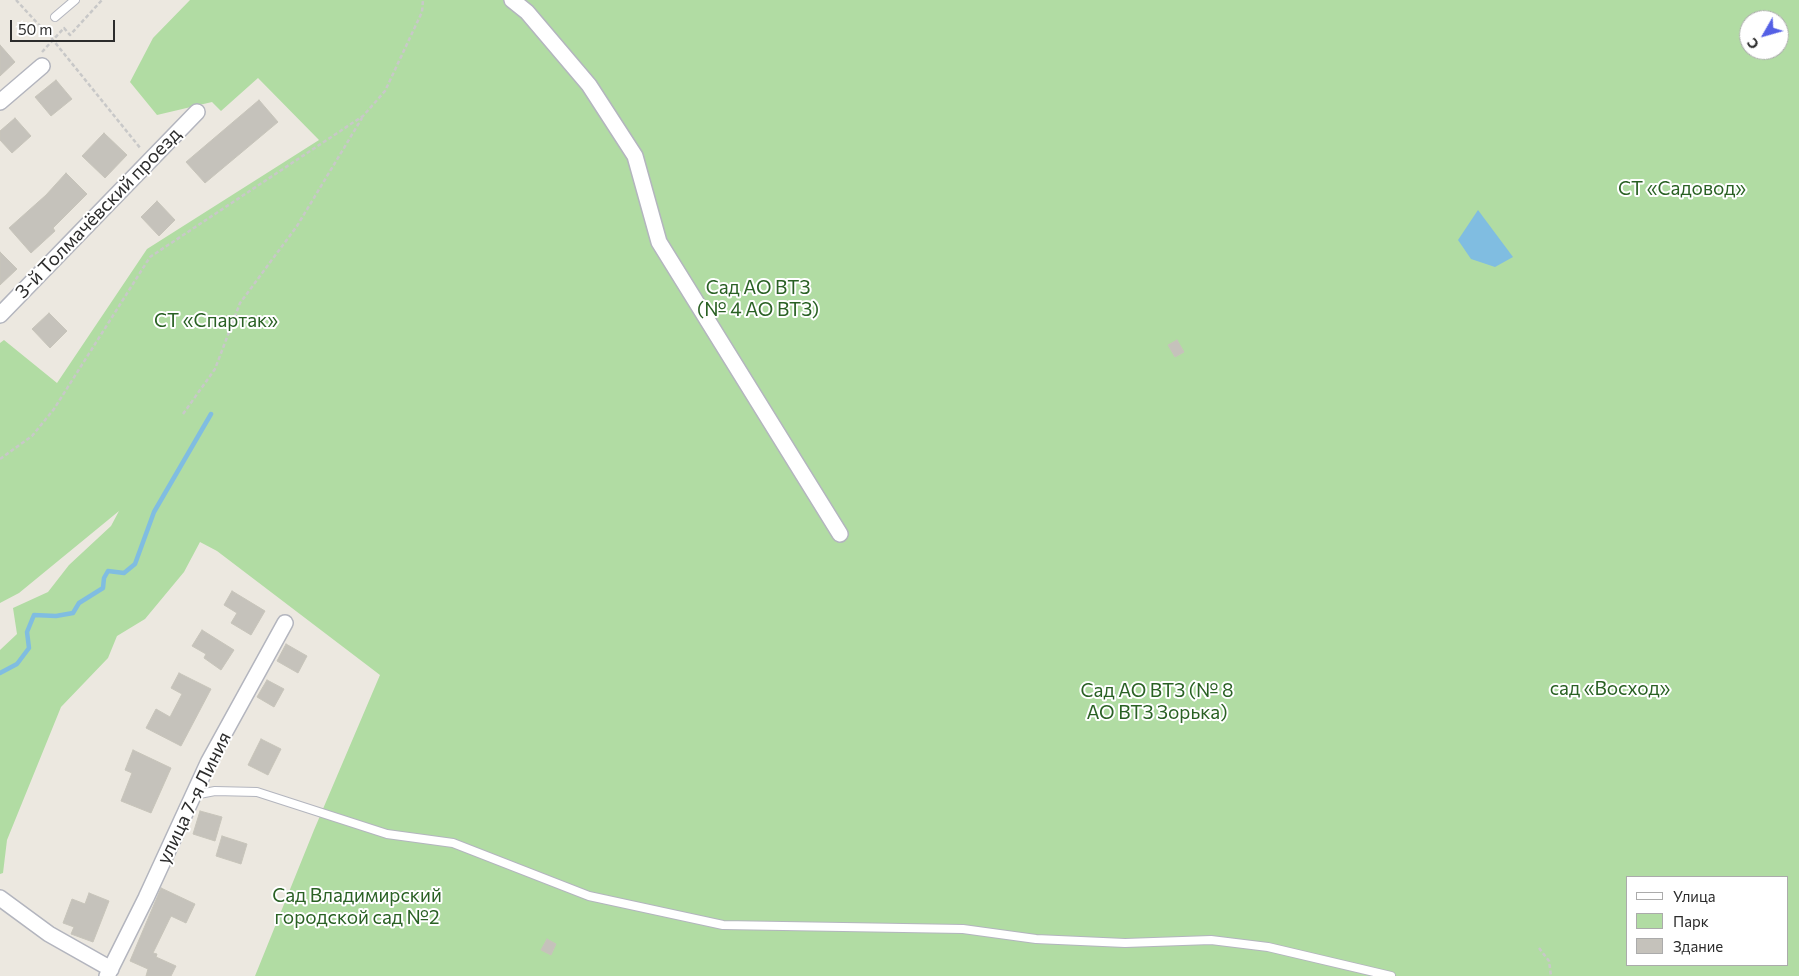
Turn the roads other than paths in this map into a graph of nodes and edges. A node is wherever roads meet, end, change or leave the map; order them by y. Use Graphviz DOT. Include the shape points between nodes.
graph roads {
  1 [pos="75,0"];
  2 [pos="512,0"];
  3 [pos="54,17"];
  4 [pos="42,66"];
  5 [pos="0,102"];
  6 [pos="197,112"];
  7 [pos="0,315"];
  8 [pos="840,534"];
  9 [pos="285,623"];
  10 [pos="194,795"];
  11 [pos="0,898"];
  12 [pos="109,973"];
  13 [pos="1391,976"];
  1 -- 3 [label="lane"];
  2 -- 8 [label="street" via="527,12 589,85 635,156 658,242"];
  4 -- 5 [label="street"];
  6 -- 7 [label="street, 3-й Толмачёвский проезд"];
  9 -- 10 [label="street, улица 7-я Линия" via="209,761"];
  10 -- 12 [label="street, улица 7-я Линия"];
  10 -- 13 [label="lane" via="215,791 257,792 387,834 453,843 589,896 723,925 963,929 1036,939 1126,944 1211,940 1268,947"];
  11 -- 12 [label="street"];
}
